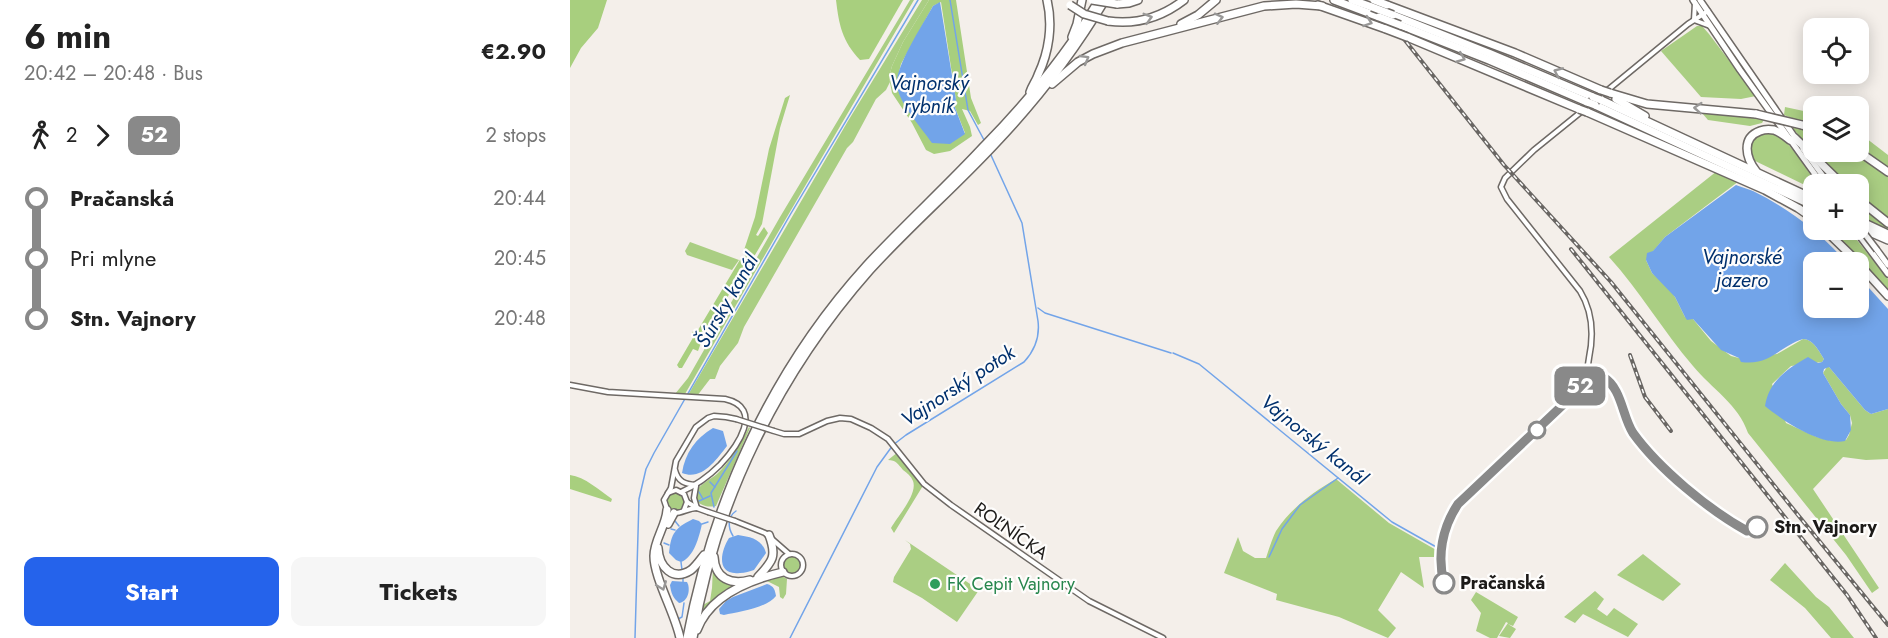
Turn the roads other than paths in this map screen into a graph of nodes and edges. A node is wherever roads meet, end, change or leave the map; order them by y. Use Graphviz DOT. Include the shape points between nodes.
graph roads {
  1 [pos="1047,0"];
  2 [pos="1064,0"];
  3 [pos="1082,0"];
  4 [pos="1092,0"];
  5 [pos="1099,0"];
  6 [pos="1106,0"];
  7 [pos="1138,0"];
  8 [pos="1184,0"];
  9 [pos="1216,0"];
  10 [pos="1305,0"];
  11 [pos="1334,0"];
  12 [pos="1352,0"];
  13 [pos="1696,1"];
  14 [pos="1320,3"];
  15 [pos="1373,4"];
  16 [pos="1705,13"];
  17 [pos="1694,20"];
  18 [pos="1710,26"];
  19 [pos="1162,33"];
  20 [pos="1061,58"];
  21 [pos="1606,93"];
  22 [pos="1039,95"];
  23 [pos="1590,99"];
  24 [pos="1027,100"];
  25 [pos="1598,103"];
  26 [pos="1803,125"];
  27 [pos="1673,133"];
  28 [pos="1793,139"];
  29 [pos="994,141"];
  30 [pos="1869,159"];
  31 [pos="1704,164"];
  32 [pos="1888,172"];
  33 [pos="1757,173"];
  34 [pos="1816,174"];
  35 [pos="1821,174"];
  36 [pos="1831,174"];
  37 [pos="1768,185"];
  38 [pos="1803,194"];
  39 [pos="1803,201"];
  40 [pos="1869,208"];
  41 [pos="1803,211"];
  42 [pos="1888,223"];
  43 [pos="1869,225"];
  44 [pos="1869,232"];
  45 [pos="1888,234"];
  46 [pos="1835,240"];
  47 [pos="1864,240"];
  48 [pos="1868,240"];
  49 [pos="1888,240"];
  50 [pos="1847,252"];
  51 [pos="1888,265"];
  52 [pos="1888,274"];
  53 [pos="1869,275"];
  54 [pos="1888,296"];
  55 [pos="570,385"];
  56 [pos="1524,441"];
  57 [pos="674,467"];
  58 [pos="673,480"];
  59 [pos="696,484"];
  60 [pos="680,491"];
  61 [pos="668,494"];
  62 [pos="687,501"];
  63 [pos="697,508"];
  64 [pos="684,510"];
  65 [pos="671,512"];
  66 [pos="769,535"];
  67 [pos="778,544"];
  68 [pos="711,550"];
  69 [pos="789,554"];
  70 [pos="783,557"];
  71 [pos="782,569"];
  72 [pos="758,577"];
  73 [pos="680,638"];
  74 [pos="687,638"];
  75 [pos="693,638"];
  76 [pos="1163,638"];
  1 -- 24 [label="highway" via="1048,48"];
  2 -- 8 [label="highway, one-way, bridge" via="1084,14 1126,22 1145,20"];
  3 -- 20 [label="highway" via="1077,24"];
  4 -- 7 [label="highway, bridge" via="1117,4"];
  5 -- 20 [label="highway"];
  6 -- 22 [label="highway"];
  9 -- 19 [label="highway" via="1198,15"];
  10 -- 14 [label="highway"];
  11 -- 23 [label="highway, bridge"];
  12 -- 15 [label="highway"];
  13 -- 16 [label="main road"];
  13 -- 17 [label="street"];
  19 -- 14 [label="highway, one-way" via="1264,6"];
  14 -- 31 [label="highway, one-way, bridge"];
  21 -- 15 [label="highway, one-way, bridge" via="1515,53 1387,5"];
  15 -- 23 [label="highway, bridge"];
  16 -- 17 [label="street"];
  16 -- 18 [label="main road"];
  16 -- 28 [label="main road"];
  17 -- 18 [label="street"];
  17 -- 56 [label="street" via="1534,150 1503,180 1503,194 1580,291 1592,322 1584,380 1574,395"];
  18 -- 28 [label="main road"];
  22 -- 19 [label="highway, one-way" via="1093,54"];
  20 -- 24 [label="highway"];
  26 -- 21 [label="highway, one-way, bridge" via="1756,114 1647,104"];
  21 -- 27 [label="highway"];
  22 -- 29 [label="highway"];
  23 -- 25 [label="highway, bridge"];
  24 -- 29 [label="highway"];
  25 -- 27 [label="highway"];
  25 -- 37 [label="highway"];
  27 -- 33 [label="highway"];
  28 -- 33 [label="highway" via="1768,129 1756,132 1746,146"];
  28 -- 34 [label="main road"];
  28 -- 35 [label="main road"];
  28 -- 36 [label="highway"];
  29 -- 68 [label="highway" via="866,267 802,349 765,409 740,462"];
  30 -- 32 [label="highway"];
  31 -- 37 [label="highway"];
  31 -- 41 [label="highway"];
  33 -- 38 [label="highway"];
  37 -- 39 [label="highway"];
  40 -- 42 [label="highway"];
  43 -- 45 [label="highway"];
  44 -- 49 [label="highway"];
  46 -- 50 [label="highway"];
  47 -- 52 [label="main road"];
  48 -- 51 [label="main road, bridge"];
  53 -- 54 [label="highway"];
  55 -- 59 [label="street" via="600,391 733,400 744,410 742,432 719,466"];
  57 -- 58 [label="street"];
  57 -- 59 [label="street" via="680,480"];
  57 -- 76 [label="street, ROĽNÍCKA, bridge" via="693,432 714,416 792,435 845,418 877,431 893,444 926,487 1089,601"];
  58 -- 60 [label="street"];
  58 -- 61 [label="street"];
  59 -- 60 [label="street"];
  59 -- 62 [label="street"];
  59 -- 63 [label="street"];
  60 -- 61 [label="street"];
  60 -- 62 [label="street"];
  61 -- 65 [label="street" via="664,504"];
  62 -- 63 [label="street"];
  62 -- 64 [label="street"];
  63 -- 64 [label="street"];
  63 -- 66 [label="street, bridge"];
  64 -- 65 [label="street"];
  65 -- 68 [label="highway" via="658,548 665,568 676,574 689,571"];
  65 -- 73 [label="highway, one-way" via="654,556"];
  66 -- 67 [label="street"];
  66 -- 72 [label="highway" via="773,557"];
  67 -- 69 [label="street"];
  67 -- 70 [label="street"];
  68 -- 72 [label="highway" via="716,568 724,578 736,582"];
  68 -- 74 [label="highway"];
  68 -- 75 [label="highway"];
  69 -- 70 [label="street"];
  69 -- 71 [label="street" via="800,557 803,567 795,575"];
  70 -- 71 [label="street"];
  71 -- 72 [label="highway"];
  71 -- 75 [label="highway" via="724,595 703,617"];
}
